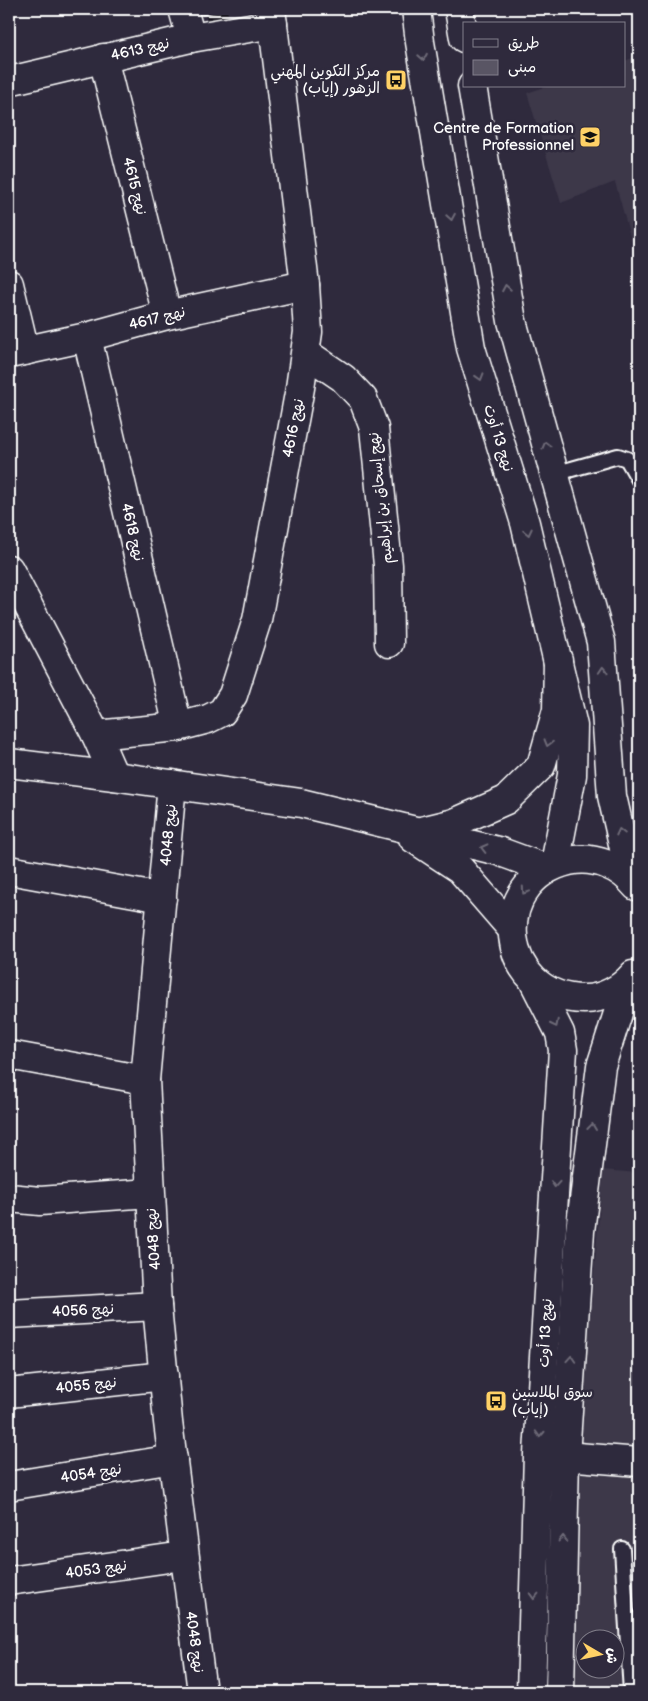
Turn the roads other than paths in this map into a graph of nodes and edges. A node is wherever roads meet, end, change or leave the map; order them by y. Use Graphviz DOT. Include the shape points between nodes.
graph roads {
  1 [pos="183,9"];
  2 [pos="416,9"];
  3 [pos="459,9"];
  4 [pos="272,16"];
  5 [pos="463,32"];
  6 [pos="191,38"];
  7 [pos="103,58"];
  8 [pos="9,81"];
  9 [pos="472,88"];
  10 [pos="9,284"];
  11 [pos="305,285"];
  12 [pos="167,315"];
  13 [pos="88,337"];
  14 [pos="17,352"];
  15 [pos="306,353"];
  16 [pos="554,474"];
  17 [pos="639,480"];
  18 [pos="9,569"];
  19 [pos="389,643"];
  20 [pos="558,660"];
  21 [pos="178,727"];
  22 [pos="96,735"];
  23 [pos="9,763"];
  24 [pos="114,776"];
  25 [pos="172,784"];
  26 [pos="407,830"];
  27 [pos="551,866"];
  28 [pos="9,870"];
  29 [pos="635,885"];
  30 [pos="162,898"];
  31 [pos="512,929"];
  32 [pos="634,975"];
  33 [pos="533,980"];
  34 [pos="9,1055"];
  35 [pos="146,1080"];
  36 [pos="150,1194"];
  37 [pos="9,1198"];
  38 [pos="157,1306"];
  39 [pos="9,1314"];
  40 [pos="164,1376"];
  41 [pos="9,1393"];
  42 [pos="565,1456"];
  43 [pos="173,1460"];
  44 [pos="639,1462"];
  45 [pos="9,1486"];
  46 [pos="622,1549"];
  47 [pos="183,1556"];
  48 [pos="9,1581"];
  49 [pos="202,1692"];
  50 [pos="531,1692"];
  51 [pos="560,1692"];
  52 [pos="630,1692"];
  1 -- 6 [label="main road"];
  2 -- 20 [label="main road, نهج 13 أوت, one-way" via="471,348 526,523"];
  3 -- 5 [label="main road"];
  4 -- 6 [label="main road, نهج 4613"];
  4 -- 11 [label="main road, نهج 4616"];
  6 -- 7 [label="main road, نهج 4613"];
  7 -- 8 [label="main road, نهج 4613"];
  7 -- 12 [label="main road, نهج 4615"];
  16 -- 9 [label="main road, one-way" via="512,321"];
  10 -- 14 [label="main road"];
  11 -- 12 [label="main road, نهج 4617"];
  11 -- 15 [label="main road, نهج 4616"];
  12 -- 13 [label="main road, نهج 4617"];
  13 -- 14 [label="main road, نهج 4617"];
  13 -- 21 [label="main road, نهج 4618"];
  15 -- 19 [label="main road, نهج إسحاق بن إبراهيم" via="343,378 363,399 374,428 388,565"];
  15 -- 21 [label="main road, نهج 4616" via="257,620 233,695 222,712"];
  16 -- 17 [label="lane" via="618,456 627,459"];
  29 -- 16 [label="main road, one-way" via="612,796 601,642"];
  18 -- 22 [label="main road"];
  20 -- 26 [label="main road, one-way" via="557,710 541,766 506,800 454,823"];
  20 -- 27 [label="main road, نهج 13 أوت" via="573,726 572,775"];
  21 -- 22 [label="main road, نهج 4616"];
  22 -- 24 [label="main road"];
  23 -- 24 [label="main road"];
  24 -- 25 [label="main road"];
  25 -- 26 [label="main road" via="301,803"];
  25 -- 30 [label="main road, نهج 4048"];
  27 -- 26 [label="main road, one-way"];
  26 -- 31 [label="main road" via="460,869"];
  27 -- 29 [label="main road" via="575,860 595,860 614,867"];
  27 -- 31 [label="main road, one-way" via="532,880 521,894 514,911"];
  28 -- 30 [label="main road"];
  30 -- 35 [label="main road, نهج 4048"];
  31 -- 33 [label="main road, نهج 13 أوت" via="514,948"];
  32 -- 33 [label="main road" via="610,994 591,999 570,999 550,992"];
  42 -- 32 [label="main road, نهج 13 أوت, one-way" via="580,1231 592,1127 601,1066"];
  33 -- 50 [label="main road, نهج 13 أوت, one-way" via="560,1033 563,1050 538,1454"];
  34 -- 35 [label="main road"];
  35 -- 36 [label="main road, نهج 4048"];
  36 -- 37 [label="main road" via="40,1201"];
  36 -- 38 [label="main road, نهج 4048"];
  38 -- 39 [label="main road, نهج 4056"];
  38 -- 40 [label="main road, نهج 4048"];
  40 -- 41 [label="main road, نهج 4055"];
  40 -- 43 [label="main road, نهج 4048"];
  42 -- 44 [label="main road"];
  51 -- 42 [label="main road, نهج 13 أوت, one-way"];
  43 -- 45 [label="main road, نهج 4054"];
  43 -- 47 [label="main road, نهج 4048"];
  46 -- 52 [label="lane"];
  47 -- 48 [label="main road, نهج 4053"];
  47 -- 49 [label="main road, نهج 4048"];
}
